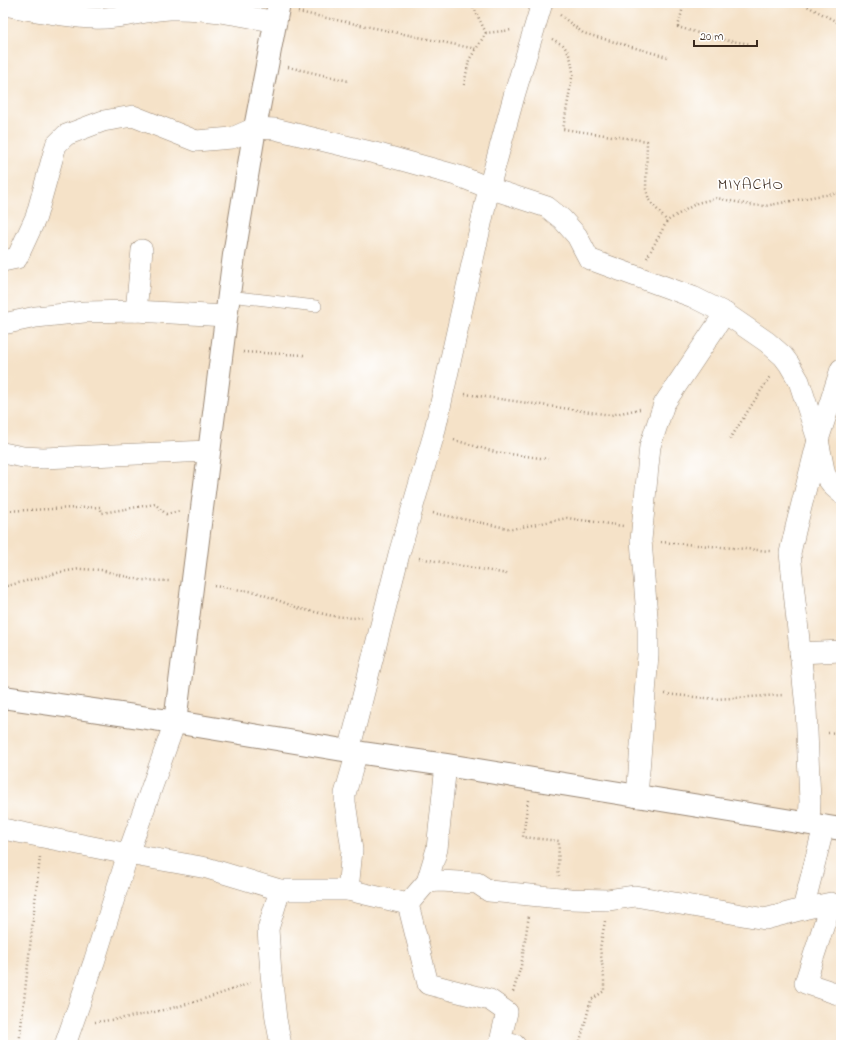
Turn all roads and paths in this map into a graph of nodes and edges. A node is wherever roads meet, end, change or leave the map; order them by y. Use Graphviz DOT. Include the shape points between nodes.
graph roads {
  1 [pos="474,3"];
  2 [pos="684,3"];
  3 [pos="806,3"];
  4 [pos="3,5"];
  5 [pos="549,7"];
  6 [pos="127,9"];
  7 [pos="277,12"];
  8 [pos="841,24"];
  9 [pos="486,32"];
  10 [pos="751,44"];
  11 [pos="476,49"];
  12 [pos="667,57"];
  13 [pos="268,62"];
  14 [pos="349,81"];
  15 [pos="464,85"];
  16 [pos="255,128"];
  17 [pos="489,188"];
  18 [pos="841,193"];
  19 [pos="142,250"];
  20 [pos="3,261"];
  21 [pos="638,276"];
  22 [pos="228,306"];
  23 [pos="316,306"];
  24 [pos="136,311"];
  25 [pos="725,313"];
  26 [pos="3,324"];
  27 [pos="222,350"];
  28 [pos="305,355"];
  29 [pos="783,356"];
  30 [pos="841,369"];
  31 [pos="444,391"];
  32 [pos="664,404"];
  33 [pos="434,434"];
  34 [pos="730,439"];
  35 [pos="818,440"];
  36 [pos="210,450"];
  37 [pos="3,453"];
  38 [pos="548,459"];
  39 [pos="841,493"];
  40 [pos="202,507"];
  41 [pos="413,509"];
  42 [pos="3,512"];
  43 [pos="641,534"];
  44 [pos="790,553"];
  45 [pos="399,554"];
  46 [pos="507,574"];
  47 [pos="192,583"];
  48 [pos="3,587"];
  49 [pos="384,615"];
  50 [pos="841,651"];
  51 [pos="800,653"];
  52 [pos="646,692"];
  53 [pos="804,694"];
  54 [pos="3,697"];
  55 [pos="175,722"];
  56 [pos="353,752"];
  57 [pos="446,765"];
  58 [pos="531,780"];
  59 [pos="637,796"];
  60 [pos="824,826"];
  61 [pos="3,829"];
  62 [pos="42,837"];
  63 [pos="128,854"];
  64 [pos="427,882"];
  65 [pos="280,890"];
  66 [pos="348,890"];
  67 [pos="532,895"];
  68 [pos="564,898"];
  69 [pos="608,900"];
  70 [pos="836,902"];
  71 [pos="408,904"];
  72 [pos="803,909"];
  73 [pos="271,974"];
  74 [pos="841,995"];
  75 [pos="508,1012"];
  76 [pos="72,1025"];
  77 [pos="19,1045"];
  78 [pos="65,1045"];
  79 [pos="281,1045"];
  80 [pos="515,1045"];
  81 [pos="579,1045"];
  1 -- 9 [label="path" via="473,6"];
  2 -- 10 [label="path" via="678,27 718,39"];
  3 -- 8 [label="path" via="807,6"];
  4 -- 6 [label="street" via="95,19"];
  5 -- 12 [label="path" via="584,33"];
  5 -- 17 [label="street" via="514,96"];
  6 -- 7 [label="street"];
  7 -- 13 [label="street"];
  11 -- 15 [label="path" via="469,60"];
  13 -- 14 [label="path"];
  13 -- 16 [label="street"];
  16 -- 17 [label="street" via="275,129 383,155 459,176"];
  16 -- 20 [label="street" via="232,138 196,141 133,116 103,121 66,135 56,145 36,217 17,258"];
  16 -- 22 [label="street"];
  17 -- 21 [label="street" via="547,207 577,236 589,259"];
  17 -- 31 [label="street"];
  18 -- 21 [label="path" via="765,206 717,198 697,203 667,221"];
  19 -- 24 [label="street"];
  21 -- 25 [label="street"];
  22 -- 23 [label="lane"];
  22 -- 24 [label="street"];
  22 -- 27 [label="street"];
  24 -- 26 [label="street" via="84,312 36,317"];
  25 -- 29 [label="street"];
  25 -- 32 [label="street"];
  27 -- 28 [label="path"];
  27 -- 36 [label="street"];
  29 -- 34 [label="path"];
  29 -- 35 [label="street" via="799,381"];
  30 -- 35 [label="street"];
  31 -- 32 [label="path" via="611,415"];
  31 -- 33 [label="street"];
  32 -- 43 [label="street" via="650,446"];
  33 -- 38 [label="path" via="495,452"];
  33 -- 41 [label="street"];
  35 -- 39 [label="street" via="824,475"];
  35 -- 44 [label="street"];
  36 -- 37 [label="street" via="43,458"];
  36 -- 40 [label="street"];
  40 -- 42 [label="path" via="166,514 155,504 102,513 100,507"];
  40 -- 47 [label="street"];
  41 -- 43 [label="path" via="512,530 567,518"];
  41 -- 45 [label="street"];
  43 -- 44 [label="path"];
  43 -- 52 [label="street" via="648,629"];
  44 -- 51 [label="street"];
  45 -- 46 [label="path"];
  45 -- 49 [label="street"];
  47 -- 48 [label="path" via="140,580 101,570 86,569 60,572"];
  47 -- 49 [label="path" via="256,592 301,609 333,616 353,618"];
  47 -- 55 [label="street"];
  49 -- 56 [label="street"];
  50 -- 51 [label="street"];
  51 -- 53 [label="street"];
  52 -- 53 [label="path" via="715,699"];
  52 -- 59 [label="street"];
  53 -- 60 [label="street" via="810,801"];
  54 -- 55 [label="street"];
  55 -- 56 [label="street"];
  55 -- 63 [label="street"];
  56 -- 57 [label="street"];
  56 -- 66 [label="street" via="345,794 352,850"];
  57 -- 58 [label="street"];
  57 -- 64 [label="street" via="437,849"];
  58 -- 59 [label="street"];
  58 -- 68 [label="path" via="524,837 559,841 559,881"];
  59 -- 60 [label="street"];
  60 -- 72 [label="street"];
  61 -- 62 [label="street"];
  62 -- 63 [label="street"];
  62 -- 77 [label="path"];
  63 -- 65 [label="street" via="207,868"];
  63 -- 76 [label="street"];
  64 -- 67 [label="street" via="477,883 489,891"];
  64 -- 71 [label="street"];
  65 -- 66 [label="street"];
  65 -- 73 [label="street" via="268,929"];
  66 -- 71 [label="street"];
  67 -- 68 [label="street"];
  67 -- 75 [label="path" via="521,966"];
  68 -- 69 [label="street"];
  69 -- 72 [label="street" via="636,896 765,919"];
  69 -- 81 [label="path" via="600,948 604,991 591,1000"];
  70 -- 72 [label="street"];
  70 -- 74 [label="street" via="805,983"];
  71 -- 75 [label="street" via="428,984 490,1000"];
  73 -- 76 [label="path" via="232,990 178,1007 109,1021"];
  73 -- 79 [label="street"];
  75 -- 80 [label="street" via="500,1042"];
  76 -- 78 [label="street"];
}
